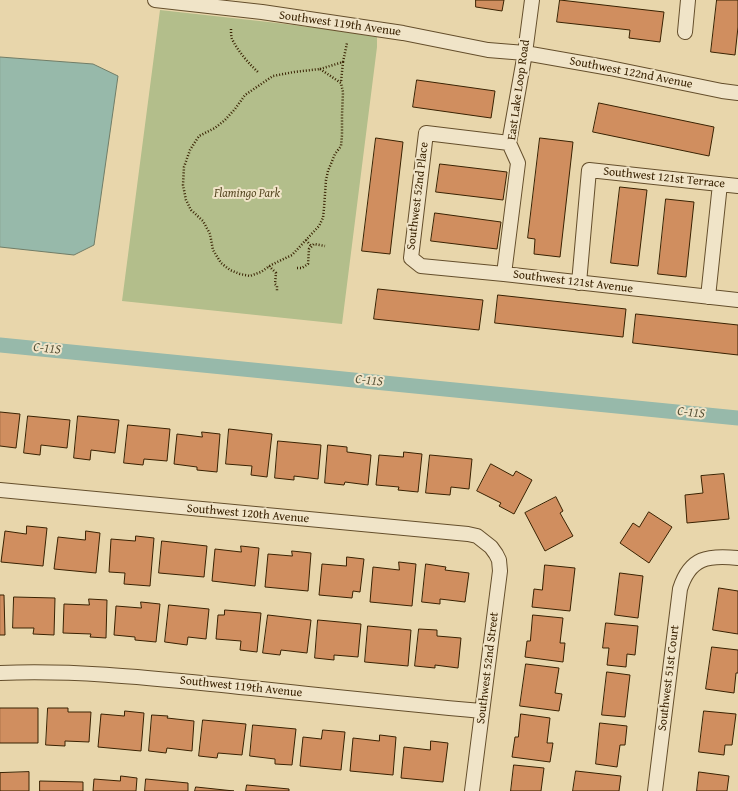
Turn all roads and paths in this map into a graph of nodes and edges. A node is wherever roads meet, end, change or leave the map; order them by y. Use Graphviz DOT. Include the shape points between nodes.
graph roads {
  1 [pos="155,0"];
  2 [pos="532,0"];
  3 [pos="688,0"];
  4 [pos="231,29"];
  5 [pos="685,32"];
  6 [pos="347,43"];
  7 [pos="525,53"];
  8 [pos="343,62"];
  9 [pos="320,69"];
  10 [pos="258,72"];
  11 [pos="341,83"];
  12 [pos="738,93"];
  13 [pos="510,143"];
  14 [pos="720,184"];
  15 [pos="738,186"];
  16 [pos="306,240"];
  17 [pos="311,246"];
  18 [pos="325,246"];
  19 [pos="411,258"];
  20 [pos="269,266"];
  21 [pos="297,268"];
  22 [pos="504,274"];
  23 [pos="579,282"];
  24 [pos="277,291"];
  25 [pos="708,297"];
  26 [pos="738,300"];
  27 [pos="0,490"];
  28 [pos="491,547"];
  29 [pos="738,558"];
  30 [pos="0,673"];
  31 [pos="482,711"];
  32 [pos="472,791"];
  33 [pos="655,791"];
  1 -- 7 [label="street, Southwest 119th Avenue" via="262,12 426,37 488,50"];
  2 -- 7 [label="street, East Lake Loop Road"];
  3 -- 5 [label="street"];
  4 -- 10 [label="path" via="231,38"];
  6 -- 8 [label="path"];
  7 -- 12 [label="street, Southwest 122nd Avenue"];
  7 -- 13 [label="street, East Lake Loop Road"];
  8 -- 9 [label="path"];
  8 -- 11 [label="path"];
  9 -- 11 [label="path"];
  9 -- 20 [label="path" via="273,76 244,95 225,120 199,136 190,150 184,167 183,185 186,200 191,210 207,227 213,250 221,263 235,272 250,276"];
  11 -- 16 [label="path" via="341,146 328,171 323,218"];
  13 -- 19 [label="street, Southwest 52nd Place" via="426,134"];
  13 -- 22 [label="street, East Lake Loop Road" via="518,163"];
  14 -- 15 [label="street, Southwest 121st Terrace"];
  14 -- 23 [label="street, Southwest 121st Terrace" via="589,170"];
  14 -- 25 [label="street"];
  16 -- 17 [label="path"];
  16 -- 20 [label="path" via="292,255"];
  17 -- 18 [label="path"];
  17 -- 21 [label="path" via="308,264"];
  19 -- 22 [label="street, Southwest 121st Avenue" via="421,266"];
  20 -- 24 [label="path" via="276,273"];
  22 -- 23 [label="street, Southwest 121st Avenue"];
  23 -- 25 [label="street, Southwest 121st Avenue"];
  25 -- 26 [label="street, Southwest 121st Avenue"];
  27 -- 28 [label="street, Southwest 120th Avenue" via="468,534 477,536"];
  28 -- 31 [label="street, Southwest 52nd Street" via="499,560 500,571"];
  29 -- 33 [label="street, Southwest 51st Court" via="707,558 691,568 682,581"];
  30 -- 31 [label="street, Southwest 119th Avenue" via="122,676"];
  31 -- 32 [label="street, Southwest 52nd Street"];
}
